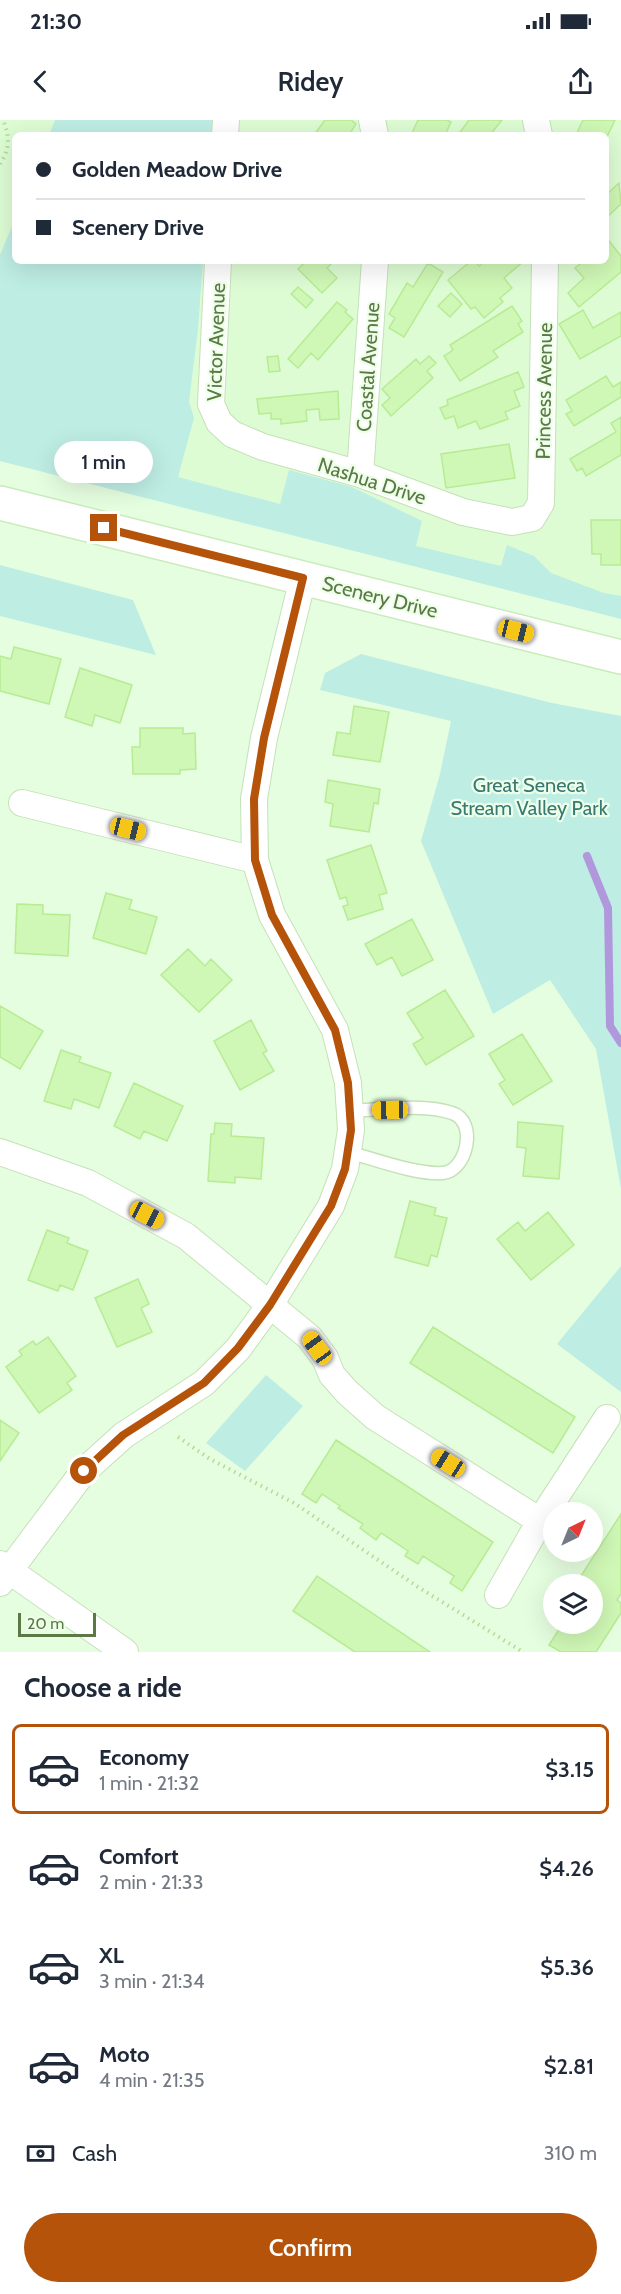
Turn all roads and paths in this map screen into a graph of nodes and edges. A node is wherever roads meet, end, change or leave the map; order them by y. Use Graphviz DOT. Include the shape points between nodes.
graph roads {
  1 [pos="3,120"];
  2 [pos="0,164"];
  3 [pos="218,264"];
  4 [pos="375,264"];
  5 [pos="545,264"];
  6 [pos="219,422"];
  7 [pos="360,474"];
  8 [pos="0,503"];
  9 [pos="532,518"];
  10 [pos="303,578"];
  11 [pos="621,657"];
  12 [pos="22,803"];
  13 [pos="255,860"];
  14 [pos="350,1111"];
  15 [pos="0,1152"];
  16 [pos="348,1152"];
  17 [pos="270,1305"];
  18 [pos="607,1418"];
  19 [pos="178,1437"];
  20 [pos="540,1521"];
  21 [pos="3,1572"];
  22 [pos="498,1595"];
  23 [pos="519,1651"];
  24 [pos="125,1652"];
  1 -- 2 [label="path" via="9,147"];
  3 -- 6 [label="street, Victor Avenue" via="211,404"];
  4 -- 7 [label="street, Coastal Avenue"];
  5 -- 9 [label="street, Princess Avenue" via="541,503"];
  6 -- 7 [label="street, Nashua Drive" via="232,434 263,447"];
  7 -- 9 [label="street, Nashua Drive" via="464,512 512,522"];
  8 -- 10 [label="street, Scenery Drive"];
  10 -- 11 [label="street, Scenery Drive"];
  10 -- 13 [label="street" via="264,738 254,799"];
  12 -- 13 [label="street"];
  13 -- 14 [label="street" via="272,915 335,1030 348,1083"];
  14 -- 16 [label="street"];
  14 -- 16 [label="lane" via="430,1109 454,1113 467,1129 467,1140 462,1157 454,1169 445,1173"];
  15 -- 17 [label="street" via="88,1183 186,1236"];
  16 -- 17 [label="street" via="331,1206"];
  17 -- 20 [label="street" via="309,1337 332,1375 375,1417"];
  17 -- 21 [label="street" via="238,1348 204,1383 123,1435 84,1471"];
  18 -- 20 [label="street"];
  19 -- 23 [label="path" via="210,1459 294,1503"];
  20 -- 22 [label="street"];
  21 -- 24 [label="street"];
}
